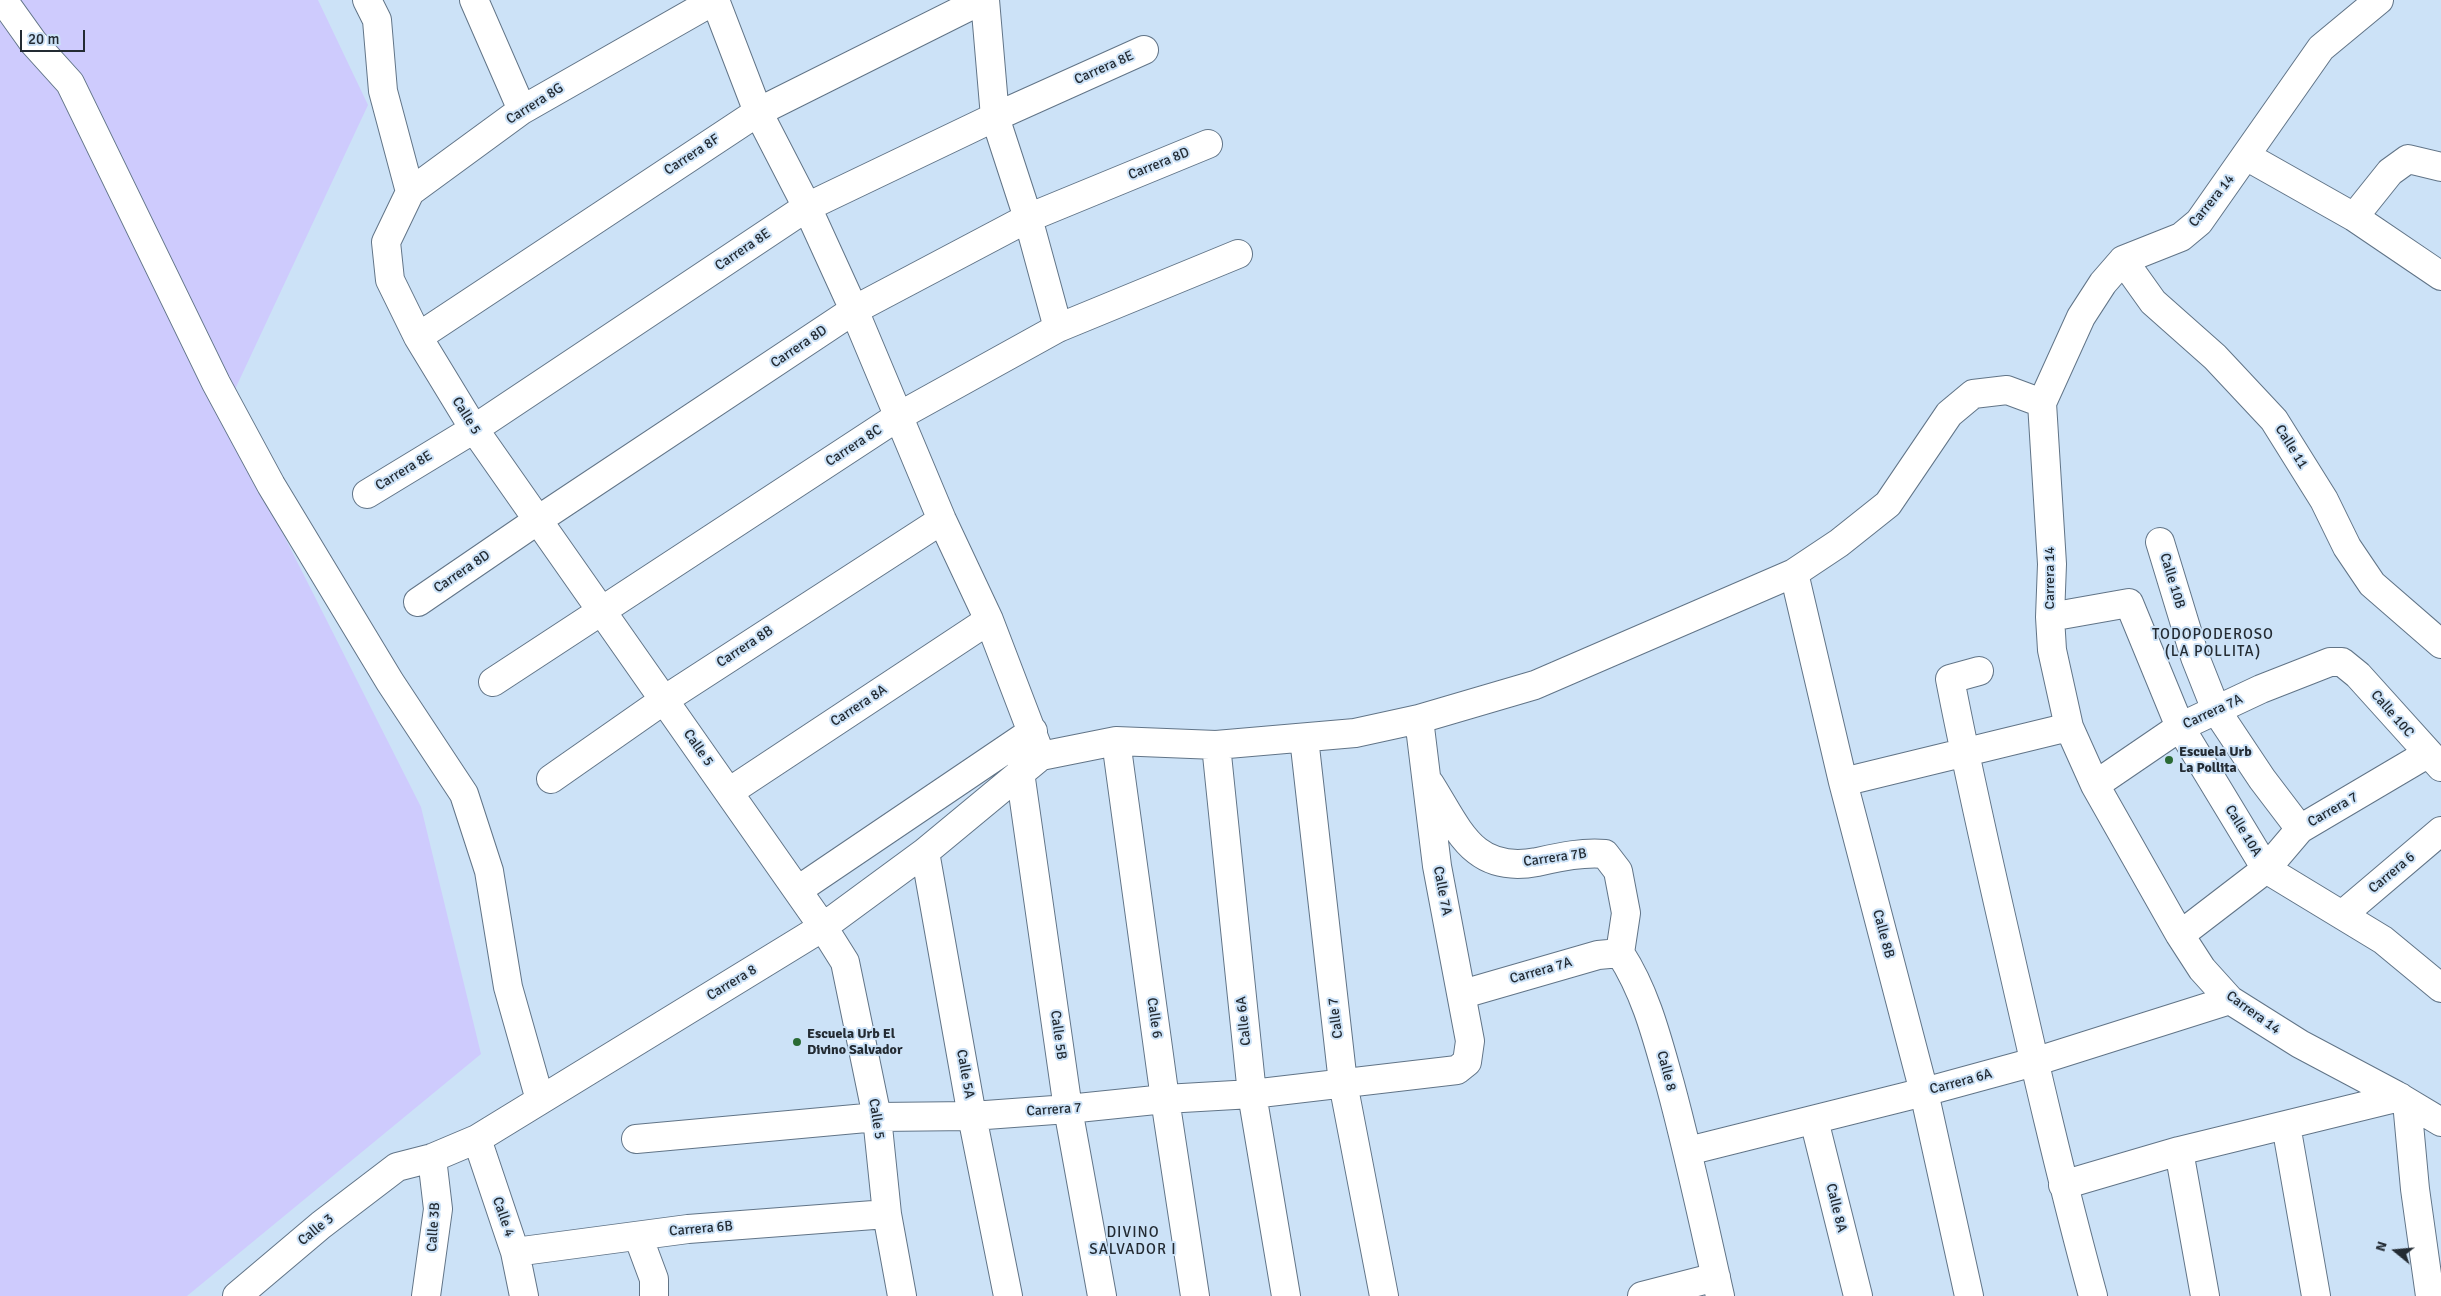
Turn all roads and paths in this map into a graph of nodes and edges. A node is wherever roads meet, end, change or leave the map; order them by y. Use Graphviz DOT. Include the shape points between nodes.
graph roads {
  1 [pos="3,0"];
  2 [pos="367,0"];
  3 [pos="474,0"];
  4 [pos="715,0"];
  5 [pos="984,0"];
  6 [pos="2379,0"];
  7 [pos="1144,50"];
  8 [pos="522,110"];
  9 [pos="758,112"];
  10 [pos="995,117"];
  11 [pos="1208,144"];
  12 [pos="2246,156"];
  13 [pos="2441,167"];
  14 [pos="410,192"];
  15 [pos="807,207"];
  16 [pos="2354,217"];
  17 [pos="1028,218"];
  18 [pos="386,242"];
  19 [pos="1238,254"];
  20 [pos="2123,260"];
  21 [pos="2441,276"];
  22 [pos="854,310"];
  23 [pos="1058,328"];
  24 [pos="418,337"];
  25 [pos="2042,403"];
  26 [pos="899,416"];
  27 [pos="474,429"];
  28 [pos="367,494"];
  29 [pos="538,520"];
  30 [pos="942,520"];
  31 [pos="2160,542"];
  32 [pos="1794,573"];
  33 [pos="418,602"];
  34 [pos="602,612"];
  35 [pos="2050,617"];
  36 [pos="990,620"];
  37 [pos="2441,644"];
  38 [pos="2342,662"];
  39 [pos="1979,671"];
  40 [pos="494,682"];
  41 [pos="664,700"];
  42 [pos="2216,710"];
  43 [pos="1419,720"];
  44 [pos="2069,727"];
  45 [pos="2180,727"];
  46 [pos="1304,738"];
  47 [pos="1116,740"];
  48 [pos="1037,744"];
  49 [pos="1216,745"];
  50 [pos="1964,753"];
  51 [pos="2434,761"];
  52 [pos="1020,772"];
  53 [pos="551,779"];
  54 [pos="1427,779"];
  55 [pos="1843,782"];
  56 [pos="2096,785"];
  57 [pos="729,792"];
  58 [pos="2300,829"];
  59 [pos="2441,831"];
  60 [pos="924,852"];
  61 [pos="2266,869"];
  62 [pos="798,890"];
  63 [pos="2342,915"];
  64 [pos="823,927"];
  65 [pos="2180,936"];
  66 [pos="1620,953"];
  67 [pos="2441,988"];
  68 [pos="1463,994"];
  69 [pos="2230,1000"];
  70 [pos="1467,1062"];
  71 [pos="2034,1062"];
  72 [pos="1343,1083"];
  73 [pos="1924,1092"];
  74 [pos="1252,1094"];
  75 [pos="1165,1098"];
  76 [pos="2404,1099"];
  77 [pos="540,1100"];
  78 [pos="1068,1109"];
  79 [pos="972,1116"];
  80 [pos="876,1117"];
  81 [pos="1814,1120"];
  82 [pos="2441,1122"];
  83 [pos="2286,1125"];
  84 [pos="477,1139"];
  85 [pos="636,1139"];
  86 [pos="1688,1151"];
  87 [pos="2179,1151"];
  88 [pos="432,1158"];
  89 [pos="397,1167"];
  90 [pos="2063,1185"];
  91 [pos="887,1214"];
  92 [pos="638,1236"];
  93 [pos="515,1252"];
  94 [pos="1718,1286"];
  95 [pos="237,1296"];
  96 [pos="426,1296"];
  97 [pos="524,1296"];
  98 [pos="654,1296"];
  99 [pos="902,1296"];
  100 [pos="1008,1296"];
  101 [pos="1102,1296"];
  102 [pos="1195,1296"];
  103 [pos="1286,1296"];
  104 [pos="1384,1296"];
  105 [pos="1642,1296"];
  106 [pos="1858,1296"];
  107 [pos="1969,1296"];
  108 [pos="2093,1296"];
  109 [pos="2205,1296"];
  110 [pos="2316,1296"];
  111 [pos="2430,1296"];
  1 -- 77 [label="street" via="33,42 70,84 216,383 271,485 390,682 464,794 489,871 508,987"];
  2 -- 14 [label="street" via="377,20 384,91"];
  3 -- 8 [label="street"];
  4 -- 8 [label="street, Carrera 8G"];
  4 -- 9 [label="street"];
  5 -- 9 [label="street, Carrera 8F"];
  5 -- 10 [label="street"];
  6 -- 12 [label="street, Carrera 14" via="2321,48"];
  7 -- 10 [label="street, Carrera 8E"];
  8 -- 14 [label="street, Carrera 8G"];
  9 -- 15 [label="street"];
  9 -- 24 [label="street, Carrera 8F"];
  10 -- 15 [label="street, Carrera 8E"];
  10 -- 17 [label="street"];
  11 -- 17 [label="street, Carrera 8D"];
  12 -- 16 [label="street"];
  12 -- 20 [label="street, Carrera 14" via="2199,222 2181,237"];
  13 -- 16 [label="street" via="2408,159 2390,172"];
  14 -- 18 [label="street, Carrera 8G"];
  15 -- 22 [label="street"];
  15 -- 27 [label="street, Carrera 8E"];
  16 -- 21 [label="street"];
  17 -- 22 [label="street, Carrera 8D"];
  17 -- 23 [label="street"];
  18 -- 24 [label="street, Calle 5" via="390,280"];
  19 -- 23 [label="street, Carrera 8C"];
  20 -- 25 [label="street, Carrera 14" via="2081,317"];
  20 -- 37 [label="street, Calle 11" via="2153,302 2215,357 2274,420 2372,584"];
  22 -- 26 [label="street"];
  22 -- 29 [label="street, Carrera 8D"];
  23 -- 26 [label="street, Carrera 8C"];
  24 -- 27 [label="street, Calle 5"];
  25 -- 32 [label="street" via="2007,390 1973,394 1949,414 1888,504"];
  25 -- 35 [label="street, Carrera 14" via="2052,564"];
  26 -- 30 [label="street"];
  26 -- 34 [label="street, Carrera 8C"];
  27 -- 28 [label="street, Carrera 8E"];
  27 -- 29 [label="street, Calle 5"];
  29 -- 33 [label="street, Carrera 8D"];
  29 -- 34 [label="street, Calle 5"];
  30 -- 36 [label="street"];
  30 -- 41 [label="street, Carrera 8B"];
  31 -- 42 [label="street, Calle 10B" via="2195,657"];
  32 -- 43 [label="street" via="1535,685"];
  32 -- 55 [label="street, Calle 8B"];
  34 -- 40 [label="street, Carrera 8C"];
  34 -- 41 [label="street, Calle 5"];
  35 -- 44 [label="street, Carrera 14" via="2052,650"];
  35 -- 45 [label="street, Calle 10A" via="2129,603"];
  36 -- 48 [label="street"];
  36 -- 57 [label="street, Carrera 8A"];
  38 -- 42 [label="street, Carrera 7A" via="2330,662"];
  38 -- 51 [label="street, Calle 10C" via="2358,675"];
  39 -- 50 [label="street" via="1950,679"];
  41 -- 53 [label="street, Carrera 8B"];
  41 -- 57 [label="street, Calle 5"];
  42 -- 45 [label="street, Carrera 7A"];
  42 -- 58 [label="street, Calle 10B"];
  43 -- 46 [label="street" via="1355,733"];
  43 -- 54 [label="street, Calle 7A"];
  44 -- 50 [label="street"];
  44 -- 56 [label="street, Carrera 14"];
  45 -- 56 [label="street, Carrera 7A"];
  45 -- 61 [label="street, Calle 10A"];
  46 -- 49 [label="street"];
  46 -- 72 [label="street, Calle 7"];
  47 -- 48 [label="street"];
  47 -- 49 [label="street"];
  47 -- 75 [label="street, Calle 6"];
  48 -- 52 [label="street, Carrera 8"];
  48 -- 62 [label="street"];
  49 -- 74 [label="street, Calle 6A"];
  50 -- 55 [label="street"];
  50 -- 71 [label="street"];
  51 -- 58 [label="street, Carrera 7"];
  52 -- 60 [label="street, Carrera 8"];
  52 -- 78 [label="street, Calle 5B"];
  54 -- 66 [label="street, Carrera 7B" via="1469,846 1493,862 1527,864 1588,852 1605,854 1618,871 1626,913"];
  54 -- 68 [label="street, Calle 7A" via="1437,866"];
  55 -- 73 [label="street, Calle 8B"];
  56 -- 65 [label="street, Carrera 14"];
  57 -- 62 [label="street, Calle 5"];
  58 -- 61 [label="street, Carrera 7"];
  59 -- 63 [label="street, Carrera 6"];
  60 -- 64 [label="street, Carrera 8"];
  60 -- 79 [label="street, Calle 5A"];
  61 -- 63 [label="street, Calle 10A"];
  61 -- 65 [label="street, Carrera 7"];
  62 -- 64 [label="street, Calle 5"];
  63 -- 67 [label="street, Calle 10A" via="2383,940"];
  64 -- 77 [label="street, Carrera 8"];
  64 -- 80 [label="street, Calle 5" via="845,962"];
  65 -- 69 [label="street, Carrera 14" via="2202,969"];
  66 -- 68 [label="street, Carrera 7A" via="1598,955"];
  66 -- 86 [label="street, Calle 8" via="1635,976 1652,1020"];
  68 -- 70 [label="street, Calle 7A" via="1470,1041"];
  69 -- 71 [label="street, Carrera 6A"];
  69 -- 76 [label="street, Carrera 14" via="2300,1044"];
  70 -- 72 [label="street, Carrera 7" via="1457,1070"];
  71 -- 73 [label="street, Carrera 6A"];
  71 -- 90 [label="street"];
  72 -- 74 [label="street, Carrera 7"];
  72 -- 104 [label="street, Calle 7"];
  73 -- 81 [label="street, Carrera 6A"];
  73 -- 107 [label="street, Calle 8B"];
  74 -- 75 [label="street, Carrera 7"];
  74 -- 103 [label="street, Calle 6A"];
  75 -- 78 [label="street, Carrera 7"];
  75 -- 102 [label="street, Calle 6"];
  76 -- 82 [label="street, Carrera 14"];
  76 -- 83 [label="street"];
  76 -- 111 [label="street"];
  77 -- 84 [label="street, Carrera 8"];
  78 -- 79 [label="street, Carrera 7"];
  78 -- 101 [label="street, Calle 5B"];
  79 -- 80 [label="street, Carrera 7"];
  79 -- 100 [label="street, Calle 5A"];
  80 -- 85 [label="street, Carrera 7"];
  80 -- 91 [label="street, Calle 5"];
  81 -- 86 [label="street, Carrera 6A"];
  81 -- 106 [label="street, Calle 8A"];
  83 -- 87 [label="street"];
  83 -- 110 [label="street"];
  84 -- 88 [label="street, Carrera 8"];
  84 -- 93 [label="street, Calle 4"];
  86 -- 94 [label="street, Calle 8"];
  87 -- 90 [label="street"];
  87 -- 109 [label="street"];
  88 -- 89 [label="street, Carrera 8"];
  88 -- 96 [label="street, Calle 3B" via="438,1209"];
  89 -- 95 [label="street, Calle 3" via="320,1225"];
  90 -- 108 [label="street"];
  91 -- 92 [label="street, Carrera 6B" via="688,1229"];
  91 -- 99 [label="street, Calle 5"];
  92 -- 93 [label="street, Carrera 6B"];
  92 -- 98 [label="street" via="654,1279"];
  93 -- 97 [label="street, Calle 4"];
  94 -- 105 [label="street"];
}
